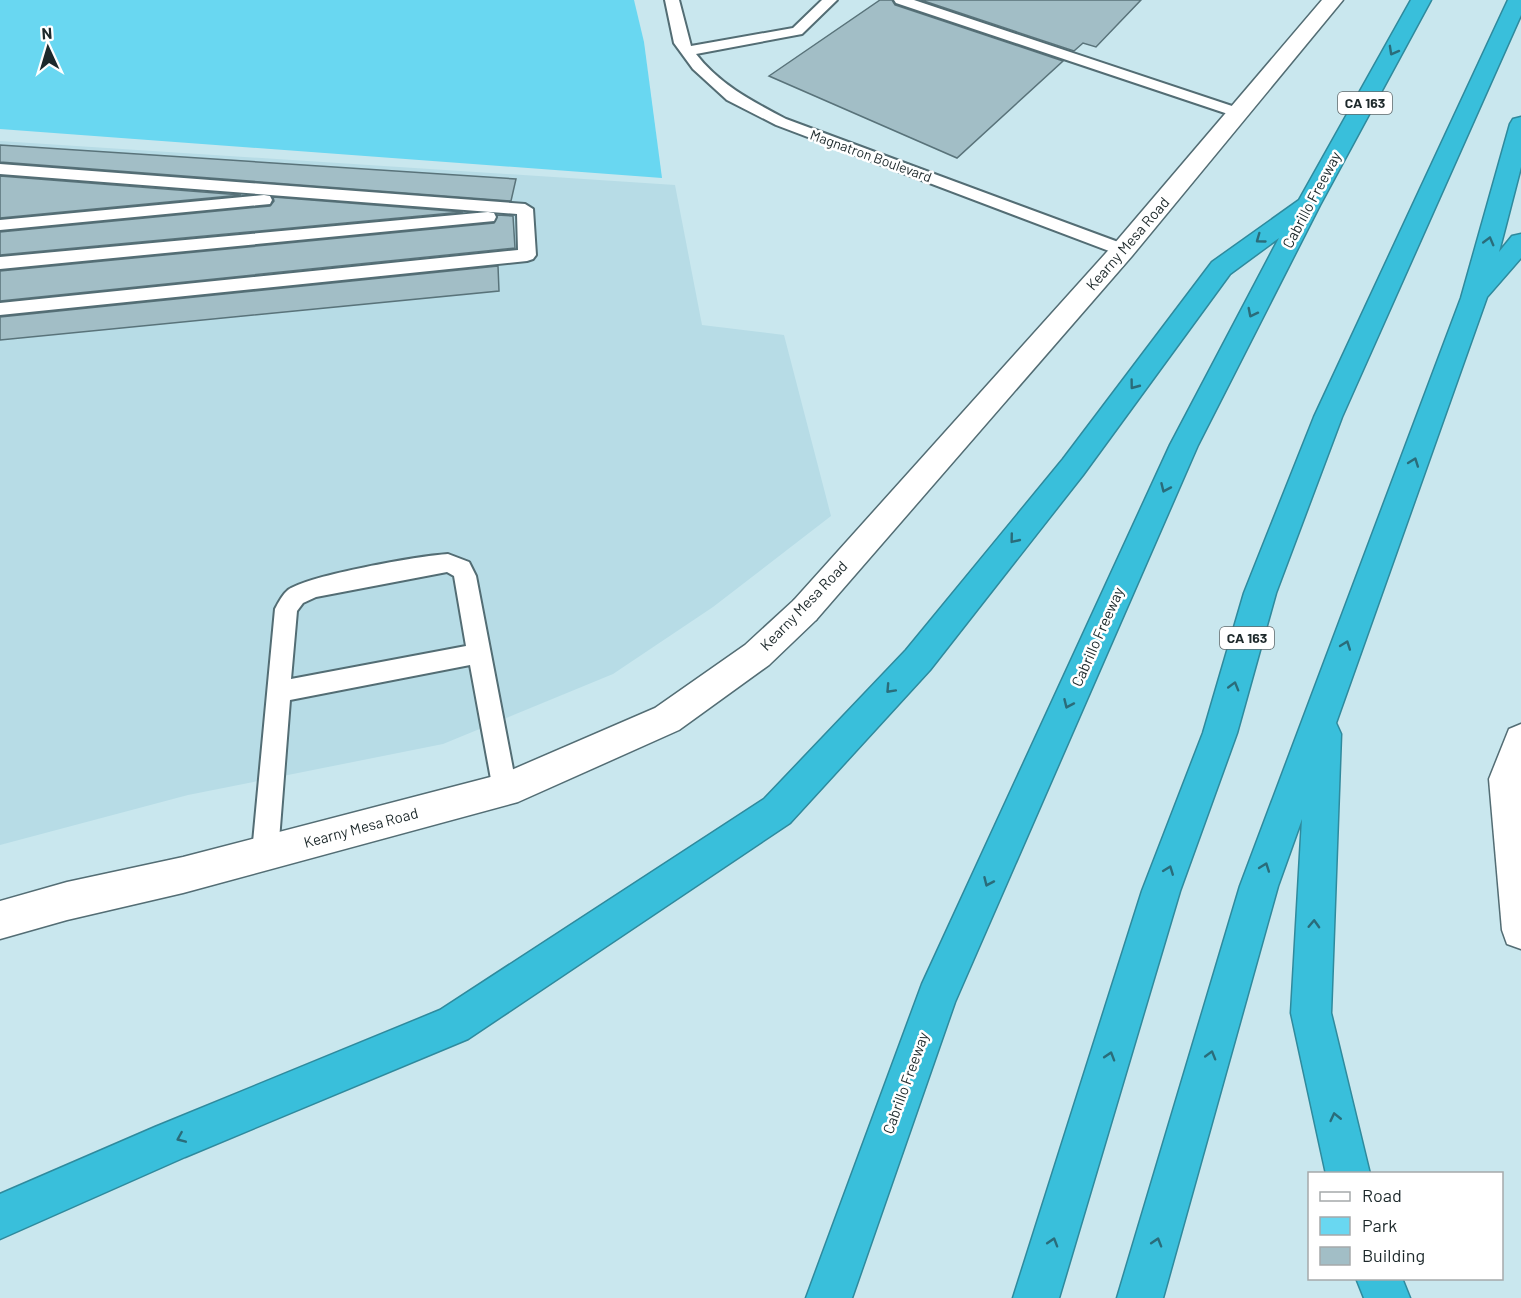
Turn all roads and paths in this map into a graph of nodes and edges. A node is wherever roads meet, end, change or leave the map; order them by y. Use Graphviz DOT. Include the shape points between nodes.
graph roads {
  1 [pos="672,0"];
  2 [pos="830,0"];
  3 [pos="1333,0"];
  4 [pos="1421,0"];
  5 [pos="1518,0"];
  6 [pos="911,1"];
  7 [pos="687,51"];
  8 [pos="1239,113"];
  9 [pos="1521,124"];
  10 [pos="0,169"];
  11 [pos="329,194"];
  12 [pos="1308,205"];
  13 [pos="526,213"];
  14 [pos="0,225"];
  15 [pos="1521,242"];
  16 [pos="1123,250"];
  17 [pos="0,263"];
  18 [pos="1474,298"];
  19 [pos="0,309"];
  20 [pos="477,654"];
  21 [pos="279,692"];
  22 [pos="1326,700"];
  23 [pos="1521,740"];
  24 [pos="505,790"];
  25 [pos="265,853"];
  26 [pos="0,920"];
  27 [pos="1521,930"];
  28 [pos="1348,1172"];
  29 [pos="0,1217"];
  30 [pos="1380,1280"];
  31 [pos="829,1298"];
  32 [pos="1036,1298"];
  33 [pos="1140,1298"];
  34 [pos="1387,1298"];
  1 -- 7 [label="lane, Magnatron Boulevard" via="681,43"];
  2 -- 7 [label="lane" via="797,31"];
  3 -- 8 [label="street, Kearny Mesa Road"];
  4 -- 12 [label="highway, Cabrillo Freeway / CA 163, one-way"];
  32 -- 5 [label="highway, CA 163, one-way" via="1161,891 1220,733 1260,593 1328,417"];
  6 -- 8 [label="lane"];
  7 -- 16 [label="lane, Magnatron Boulevard" via="732,97 781,122"];
  8 -- 16 [label="street, Kearny Mesa Road"];
  18 -- 9 [label="highway, one-way"];
  10 -- 11 [label="lane"];
  11 -- 13 [label="lane" via="525,208"];
  11 -- 14 [label="lane"];
  12 -- 29 [label="highway, one-way" via="1221,268 1073,467 918,660 777,811 454,1025"];
  12 -- 31 [label="highway, Cabrillo Freeway / CA 163, one-way" via="1184,445 936,998"];
  13 -- 17 [label="lane"];
  13 -- 19 [label="lane" via="527,255"];
  15 -- 18 [label="highway"];
  16 -- 24 [label="street, Kearny Mesa Road" via="805,610 757,655 667,720"];
  22 -- 18 [label="highway, one-way"];
  20 -- 21 [label="lane"];
  20 -- 21 [label="lane" via="465,576 461,568 448,563 434,564 312,589 295,597 286,609"];
  20 -- 24 [label="lane" via="489,697"];
  21 -- 25 [label="lane"];
  28 -- 22 [label="highway, one-way" via="1311,1013"];
  33 -- 22 [label="highway, one-way" via="1259,886"];
  23 -- 27 [label="street" via="1507,779"];
  24 -- 25 [label="street, Kearny Mesa Road"];
  25 -- 26 [label="street, Kearny Mesa Road"];
  30 -- 34 [label="highway"];
}
